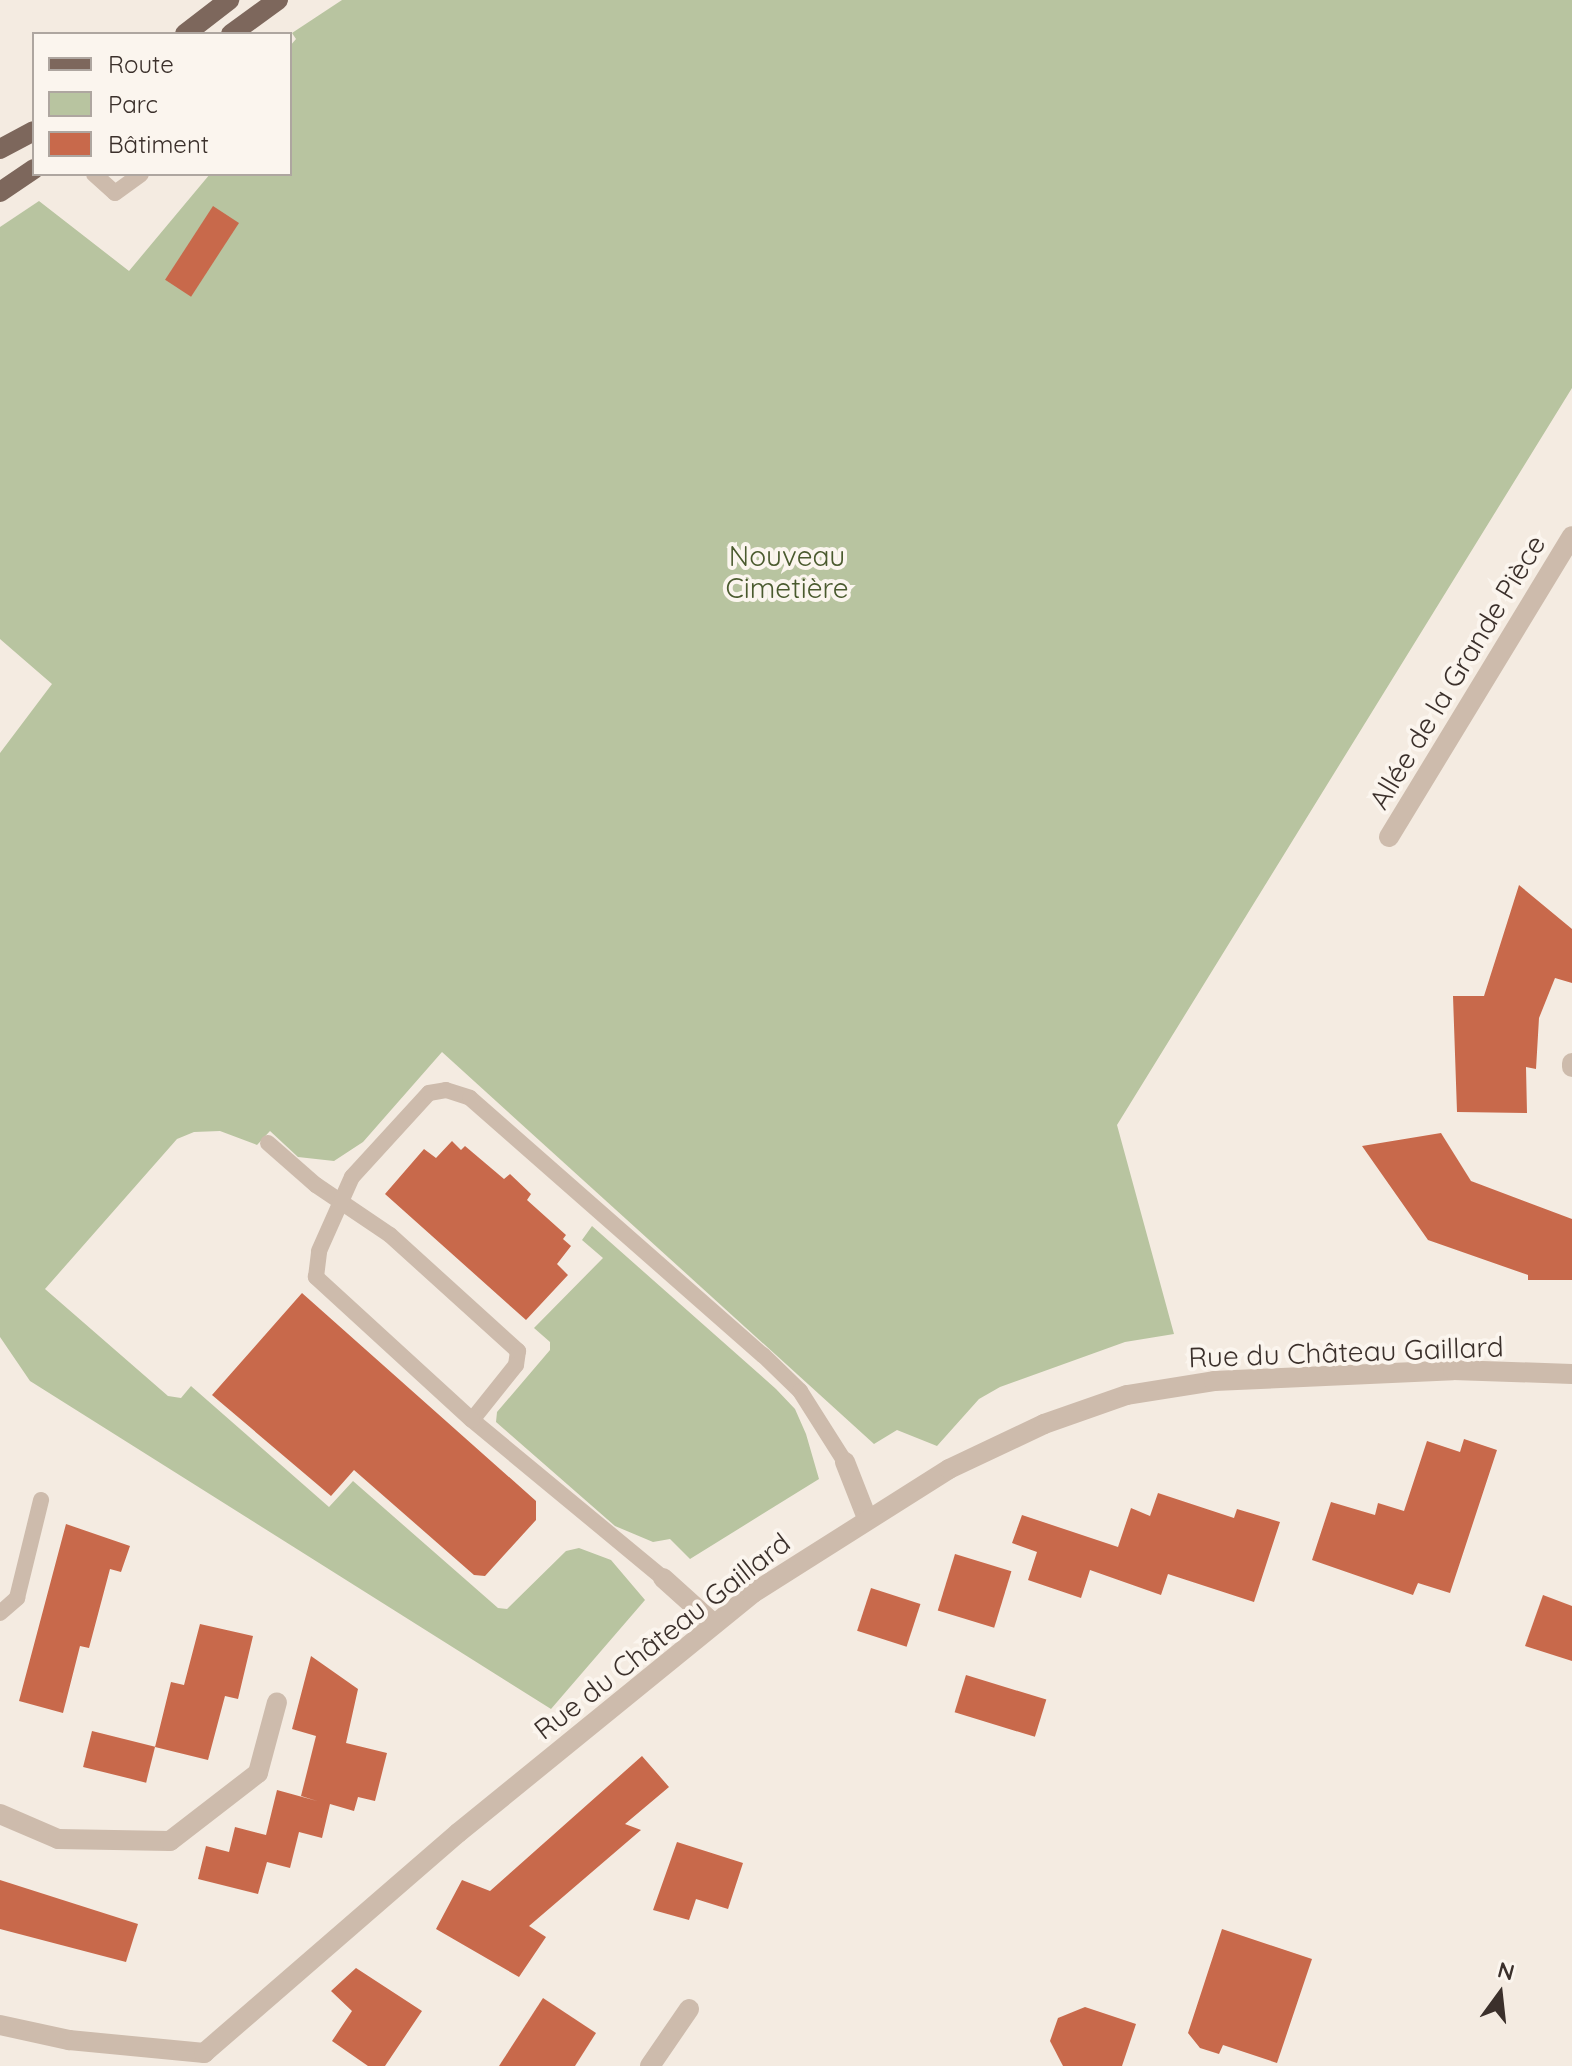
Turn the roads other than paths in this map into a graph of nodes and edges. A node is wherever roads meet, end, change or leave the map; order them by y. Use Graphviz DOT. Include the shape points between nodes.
graph roads {
  1 [pos="229,0"];
  2 [pos="278,0"];
  3 [pos="188,32"];
  4 [pos="234,32"];
  5 [pos="32,132"];
  6 [pos="0,149"];
  7 [pos="32,170"];
  8 [pos="96,176"];
  9 [pos="138,176"];
  10 [pos="0,192"];
  11 [pos="1572,536"];
  12 [pos="1389,837"];
  13 [pos="268,1143"];
  14 [pos="340,1201"];
  15 [pos="1572,1374"];
  16 [pos="472,1420"];
  17 [pos="845,1462"];
  18 [pos="41,1500"];
  19 [pos="867,1518"];
  20 [pos="663,1578"];
  21 [pos="0,1613"];
  22 [pos="714,1624"];
  23 [pos="277,1702"];
  24 [pos="0,1814"];
  25 [pos="689,2009"];
  26 [pos="0,2025"];
  27 [pos="207,2060"];
  28 [pos="650,2066"];
  1 -- 3 [label="main road"];
  2 -- 4 [label="main road"];
  5 -- 6 [label="main road"];
  7 -- 10 [label="main road"];
  8 -- 9 [label="lane" via="115,193"];
  11 -- 12 [label="street, Allée de la Grande Pièce"];
  13 -- 14 [label="lane"];
  14 -- 16 [label="lane" via="319,1251 316,1277"];
  14 -- 16 [label="lane" via="390,1235 518,1351 516,1365"];
  14 -- 17 [label="lane" via="352,1177 429,1093 446,1090 470,1098 763,1355 800,1391"];
  15 -- 19 [label="street, Rue du Château Gaillard" via="1453,1370 1214,1381 1127,1395 1044,1424 949,1469"];
  16 -- 20 [label="lane"];
  17 -- 19 [label="street"];
  18 -- 21 [label="lane" via="17,1598"];
  19 -- 22 [label="street, Rue du Château Gaillard"];
  20 -- 22 [label="street"];
  22 -- 27 [label="street, Rue du Château Gaillard" via="458,1833"];
  23 -- 24 [label="street" via="258,1773 170,1841 58,1839"];
  25 -- 28 [label="street"];
  26 -- 27 [label="street, Rue du Château Gaillard"];
}
